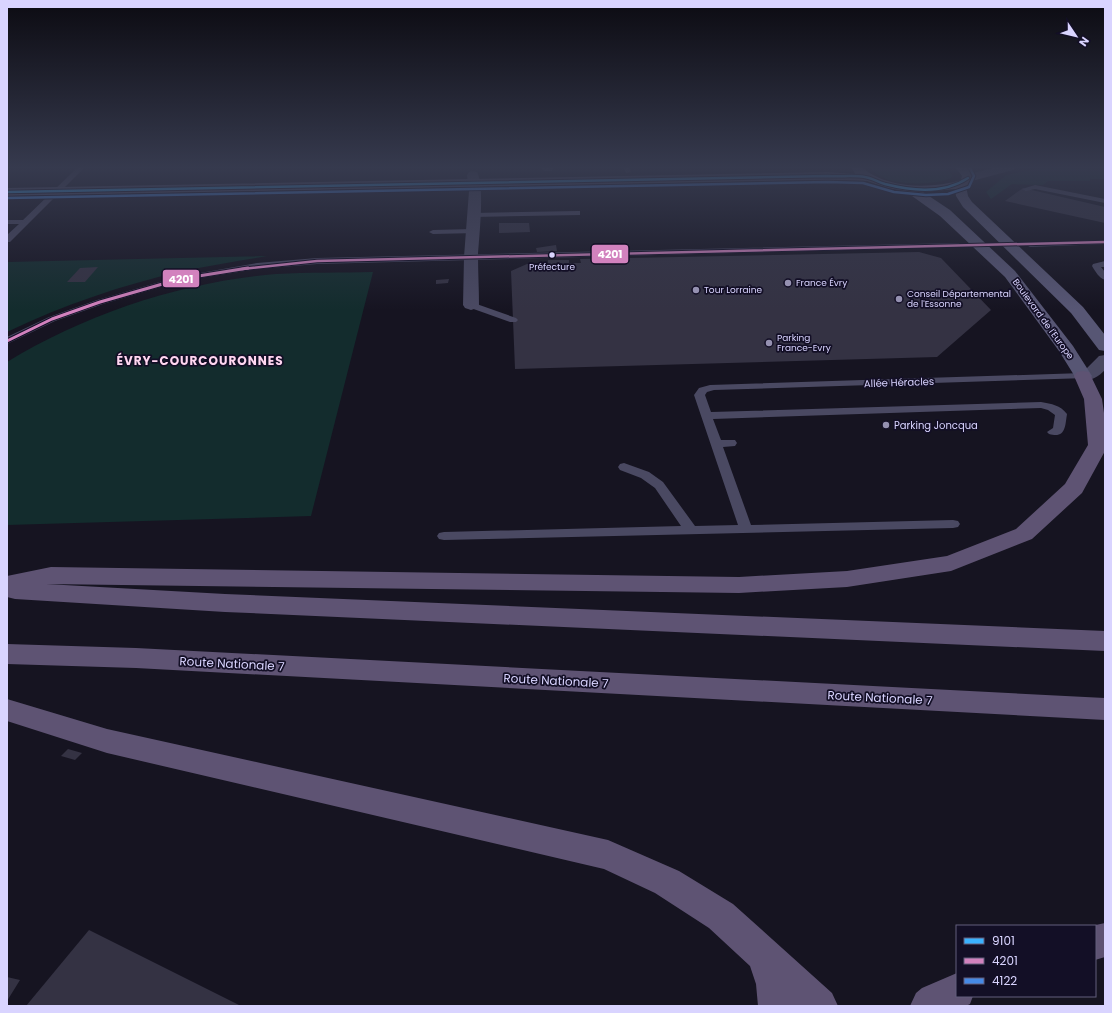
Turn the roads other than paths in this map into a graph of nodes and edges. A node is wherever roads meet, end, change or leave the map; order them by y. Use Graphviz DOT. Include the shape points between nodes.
graph roads {
  1 [pos="33,215"];
  2 [pos="473,215"];
  3 [pos="947,215"];
  4 [pos="979,215"];
  5 [pos="7,222"];
  6 [pos="26,222"];
  7 [pos="473,231"];
  8 [pos="433,232"];
  9 [pos="7,240"];
  10 [pos="1105,242"];
  11 [pos="956,245"];
  12 [pos="1030,245"];
  13 [pos="471,257"];
  14 [pos="1105,264"];
  15 [pos="1105,277"];
  16 [pos="471,305"];
  17 [pos="513,320"];
  18 [pos="7,341"];
  19 [pos="1105,346"];
  20 [pos="1105,360"];
  21 [pos="1083,376"];
  22 [pos="706,416"];
  23 [pos="1053,432"];
  24 [pos="732,443"];
  25 [pos="716,444"];
  26 [pos="624,467"];
  27 [pos="952,524"];
  28 [pos="746,529"];
  29 [pos="691,530"];
  30 [pos="444,536"];
  31 [pos="7,584"];
  32 [pos="7,590"];
  33 [pos="1105,641"];
  34 [pos="7,654"];
  35 [pos="1105,709"];
  36 [pos="7,710"];
  37 [pos="764,956"];
  38 [pos="956,991"];
  39 [pos="777,1006"];
  40 [pos="819,1006"];
  41 [pos="929,1006"];
  1 -- 6 [label="lane"];
  2 -- 7 [label="street"];
  3 -- 21 [label="main road, Boulevard de l'Europe" via="1010,274 1067,350"];
  4 -- 19 [label="main road" via="1077,310"];
  5 -- 6 [label="lane"];
  6 -- 9 [label="lane"];
  7 -- 8 [label="lane"];
  7 -- 13 [label="street"];
  10 -- 12 [label="lane"];
  11 -- 13 [label="lane"];
  13 -- 16 [label="street"];
  13 -- 18 [label="lane" via="317,261 216,271 180,278 100,302"];
  14 -- 15 [label="lane" via="1096,266"];
  16 -- 17 [label="lane"];
  20 -- 21 [label="street" via="1093,372"];
  21 -- 22 [label="lane, Allée Héracles" via="714,387 703,390 699,396"];
  21 -- 31 [label="main road" via="1093,399 1098,445 1074,488 1024,534 952,563 847,579 739,585 51,575"];
  22 -- 23 [label="lane" via="1041,405 1052,407 1061,414 1060,430"];
  22 -- 25 [label="lane"];
  24 -- 25 [label="lane"];
  25 -- 28 [label="lane"];
  26 -- 29 [label="lane" via="645,475 659,485"];
  27 -- 28 [label="lane"];
  28 -- 29 [label="lane"];
  29 -- 30 [label="lane"];
  32 -- 33 [label="main road" via="225,603"];
  34 -- 35 [label="main road, Route Nationale 7" via="136,658"];
  36 -- 37 [label="main road" via="107,741 608,856 667,882 721,916"];
  37 -- 39 [label="main road" via="774,984"];
  37 -- 40 [label="main road"];
  38 -- 41 [label="main road"];
}
